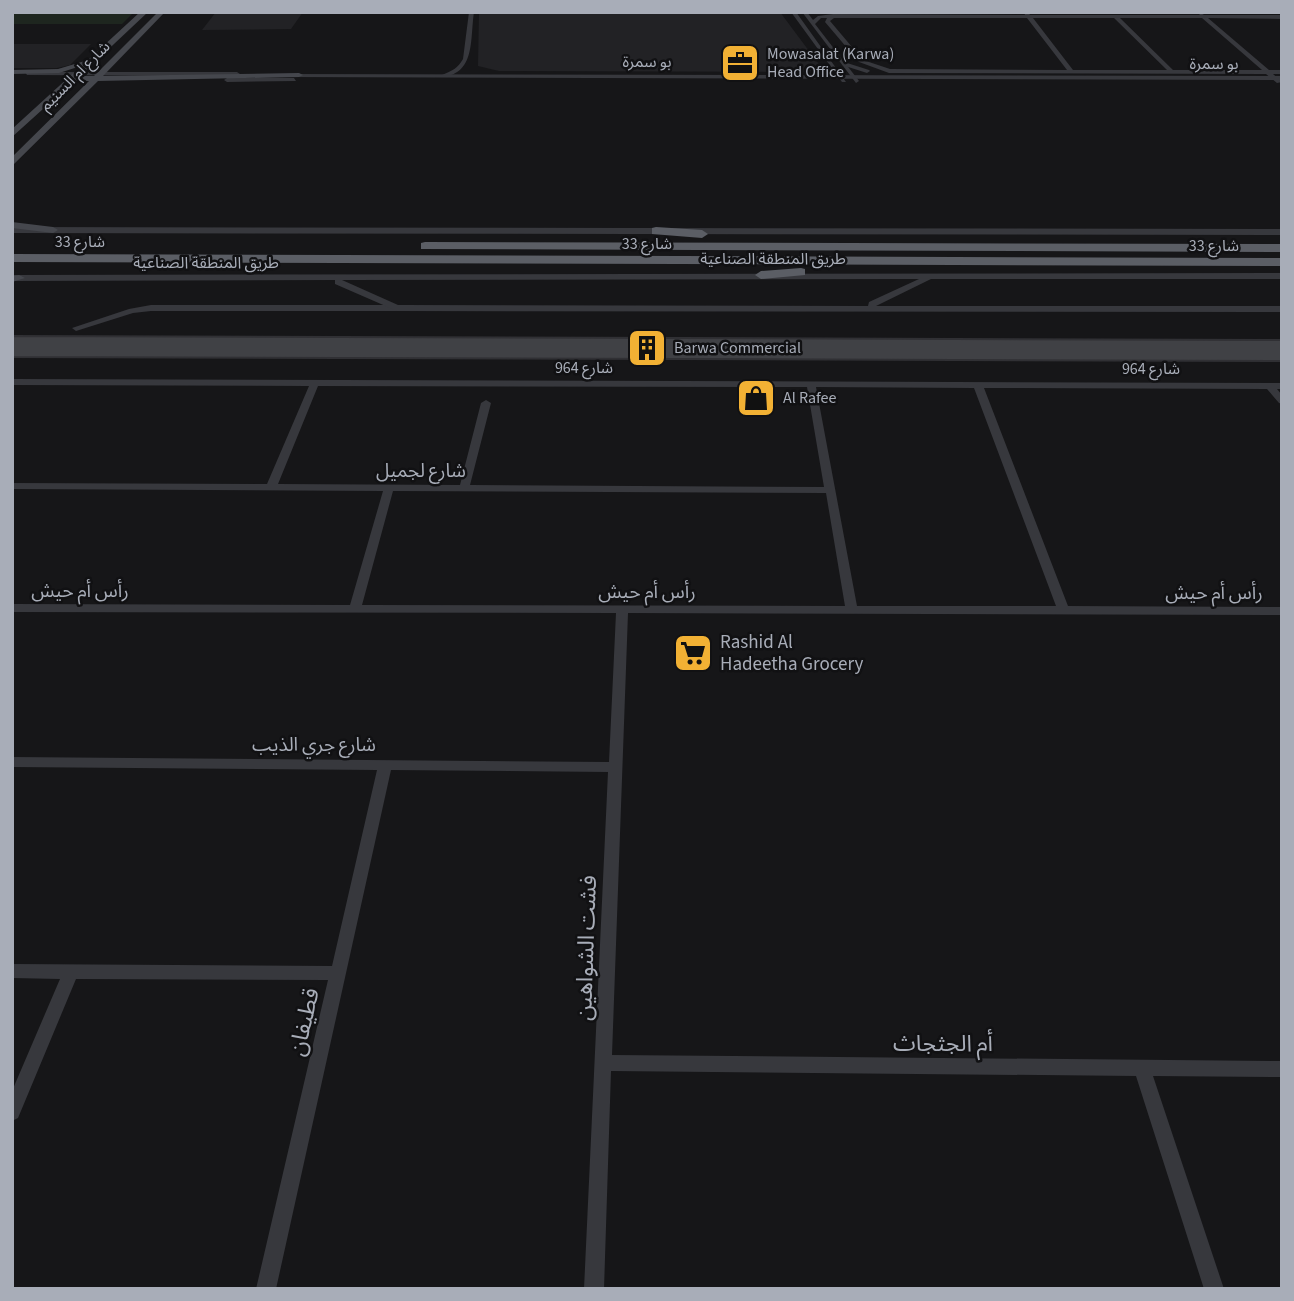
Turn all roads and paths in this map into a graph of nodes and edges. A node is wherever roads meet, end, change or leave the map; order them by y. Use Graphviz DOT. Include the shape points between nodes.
graph roads {
  1 [pos="145,12"];
  2 [pos="162,12"];
  3 [pos="793,12"];
  4 [pos="804,12"];
  5 [pos="810,12"];
  6 [pos="470,13"];
  7 [pos="822,14"];
  8 [pos="836,14"];
  9 [pos="1027,14"];
  10 [pos="1204,14"];
  11 [pos="1115,16"];
  12 [pos="1282,16"];
  13 [pos="134,22"];
  14 [pos="813,23"];
  15 [pos="101,53"];
  16 [pos="112,62"];
  17 [pos="465,62"];
  18 [pos="833,64"];
  19 [pos="844,64"];
  20 [pos="1171,71"];
  21 [pos="1071,72"];
  22 [pos="230,74"];
  23 [pos="299,75"];
  24 [pos="1278,75"];
  25 [pos="12,76"];
  26 [pos="444,76"];
  27 [pos="474,76"];
  28 [pos="796,76"];
  29 [pos="87,77"];
  30 [pos="896,77"];
  31 [pos="843,79"];
  32 [pos="855,79"];
  33 [pos="139,80"];
  34 [pos="55,97"];
  35 [pos="59,115"];
  36 [pos="12,134"];
  37 [pos="12,155"];
  38 [pos="12,163"];
  39 [pos="12,230"];
  40 [pos="53,230"];
  41 [pos="656,231"];
  42 [pos="1282,232"];
  43 [pos="12,246"];
  44 [pos="1004,247"];
  45 [pos="1282,248"];
  46 [pos="12,258"];
  47 [pos="1064,261"];
  48 [pos="1282,262"];
  49 [pos="761,275"];
  50 [pos="983,275"];
  51 [pos="14,278"];
  52 [pos="309,278"];
  53 [pos="1282,278"];
  54 [pos="397,308"];
  55 [pos="854,309"];
  56 [pos="1282,309"];
  57 [pos="76,328"];
  58 [pos="12,382"];
  59 [pos="315,383"];
  60 [pos="811,384"];
  61 [pos="978,385"];
  62 [pos="1270,386"];
  63 [pos="1282,386"];
  64 [pos="1282,401"];
  65 [pos="486,404"];
  66 [pos="12,486"];
  67 [pos="271,488"];
  68 [pos="390,488"];
  69 [pos="464,489"];
  70 [pos="830,490"];
  71 [pos="12,608"];
  72 [pos="355,609"];
  73 [pos="622,610"];
  74 [pos="852,610"];
  75 [pos="1064,611"];
  76 [pos="1282,611"];
  77 [pos="12,762"];
  78 [pos="385,765"];
  79 [pos="616,767"];
  80 [pos="12,971"];
  81 [pos="71,972"];
  82 [pos="338,973"];
  83 [pos="604,1063"];
  84 [pos="1142,1068"];
  85 [pos="1282,1069"];
  86 [pos="12,1112"];
  87 [pos="266,1289"];
  88 [pos="594,1289"];
  89 [pos="1214,1289"];
  1 -- 13 [label="main road, شارع ام السنيم"];
  2 -- 16 [label="main road, شارع ام السنيم"];
  3 -- 18 [label="street"];
  4 -- 14 [label="street"];
  5 -- 7 [label="street"];
  6 -- 17 [label="street"];
  7 -- 8 [label="street"];
  7 -- 14 [label="street"];
  8 -- 9 [label="street"];
  8 -- 21 [label="street" via="827,21 859,59 878,68"];
  9 -- 10 [label="street"];
  9 -- 11 [label="street"];
  9 -- 21 [label="street"];
  10 -- 11 [label="street"];
  10 -- 12 [label="street"];
  10 -- 24 [label="street"];
  10 -- 24 [label="street"];
  11 -- 20 [label="street"];
  13 -- 15 [label="main road, شارع ام السنيم"];
  13 -- 29 [label="main road" via="134,30"];
  14 -- 19 [label="street"];
  15 -- 25 [label="main road" via="67,69"];
  15 -- 29 [label="main road, شارع ام السنيم"];
  16 -- 22 [label="main road" via="130,72"];
  16 -- 29 [label="main road, شارع ام السنيم"];
  17 -- 26 [label="street"];
  17 -- 27 [label="street" via="466,71"];
  18 -- 28 [label="street" via="818,73"];
  18 -- 31 [label="street"];
  19 -- 30 [label="street"];
  19 -- 32 [label="street"];
  20 -- 21 [label="street"];
  20 -- 24 [label="street"];
  22 -- 23 [label="street, بو سمرة"];
  22 -- 29 [label="street, بو سمرة"];
  23 -- 26 [label="street, بو سمرة"];
  23 -- 29 [label="main road"];
  24 -- 30 [label="street, بو سمرة"];
  24 -- 32 [label="street, بو سمرة"];
  25 -- 29 [label="main road"];
  25 -- 34 [label="main road" via="56,83 61,88"];
  26 -- 27 [label="street, بو سمرة"];
  27 -- 28 [label="street, بو سمرة"];
  28 -- 31 [label="street, بو سمرة"];
  29 -- 33 [label="street, بو سمرة"];
  29 -- 34 [label="main road, شارع ام السنيم"];
  29 -- 35 [label="main road, شارع ام السنيم"];
  29 -- 37 [label="main road" via="27,134"];
  30 -- 32 [label="street, بو سمرة"];
  31 -- 32 [label="street, بو سمرة"];
  31 -- 33 [label="street, بو سمرة"];
  33 -- 35 [label="main road" via="98,86"];
  34 -- 36 [label="main road, شارع ام السنيم"];
  35 -- 38 [label="main road, شارع ام السنيم"];
  39 -- 40 [label="main road"];
  40 -- 41 [label="street, شارع 33"];
  41 -- 42 [label="street, طريق المنطقة الصناعية"];
  41 -- 44 [label="highway"];
  43 -- 44 [label="highway, شارع 33"];
  44 -- 45 [label="highway, شارع 33"];
  46 -- 47 [label="highway, شارع 33"];
  47 -- 48 [label="highway, شارع 33"];
  47 -- 49 [label="highway"];
  49 -- 50 [label="street, طريق المنطقة الصناعية"];
  49 -- 52 [label="street, طريق المنطقة الصناعية"];
  50 -- 53 [label="street, طريق المنطقة الصناعية"];
  50 -- 55 [label="street" via="916,282 888,299"];
  51 -- 52 [label="street, طريق المنطقة الصناعية"];
  52 -- 54 [label="street" via="349,285"];
  54 -- 55 [label="street"];
  54 -- 57 [label="street" via="151,308"];
  55 -- 56 [label="street"];
  58 -- 59 [label="street, شارع 964"];
  59 -- 60 [label="street, شارع 964"];
  59 -- 67 [label="street"];
  60 -- 61 [label="street, شارع 964"];
  60 -- 70 [label="street"];
  61 -- 62 [label="street, شارع 964"];
  61 -- 75 [label="street"];
  62 -- 63 [label="street, شارع 964"];
  62 -- 64 [label="street"];
  65 -- 69 [label="street"];
  66 -- 67 [label="street, شارع لجميل"];
  67 -- 68 [label="street, شارع لجميل"];
  68 -- 69 [label="street, شارع لجميل"];
  68 -- 72 [label="street"];
  69 -- 70 [label="street, شارع لجميل"];
  70 -- 74 [label="street"];
  71 -- 72 [label="street, رأس أم حيش"];
  72 -- 73 [label="street, رأس أم حيش"];
  73 -- 74 [label="street, رأس أم حيش"];
  73 -- 79 [label="street, فشت الشواهين"];
  74 -- 75 [label="street, رأس أم حيش"];
  75 -- 76 [label="street, رأس أم حيش"];
  77 -- 78 [label="street, شارع جري الذيب"];
  78 -- 79 [label="street, شارع جري الذيب"];
  78 -- 82 [label="street, قطيفان"];
  79 -- 83 [label="street, فشت الشواهين"];
  80 -- 81 [label="street"];
  81 -- 82 [label="street"];
  81 -- 86 [label="street"];
  82 -- 87 [label="street, قطيفان"];
  83 -- 84 [label="street, أم الجثجاث"];
  83 -- 88 [label="street, فشت الشواهين"];
  84 -- 85 [label="street, أم الجثجاث"];
  84 -- 89 [label="street"];
}
